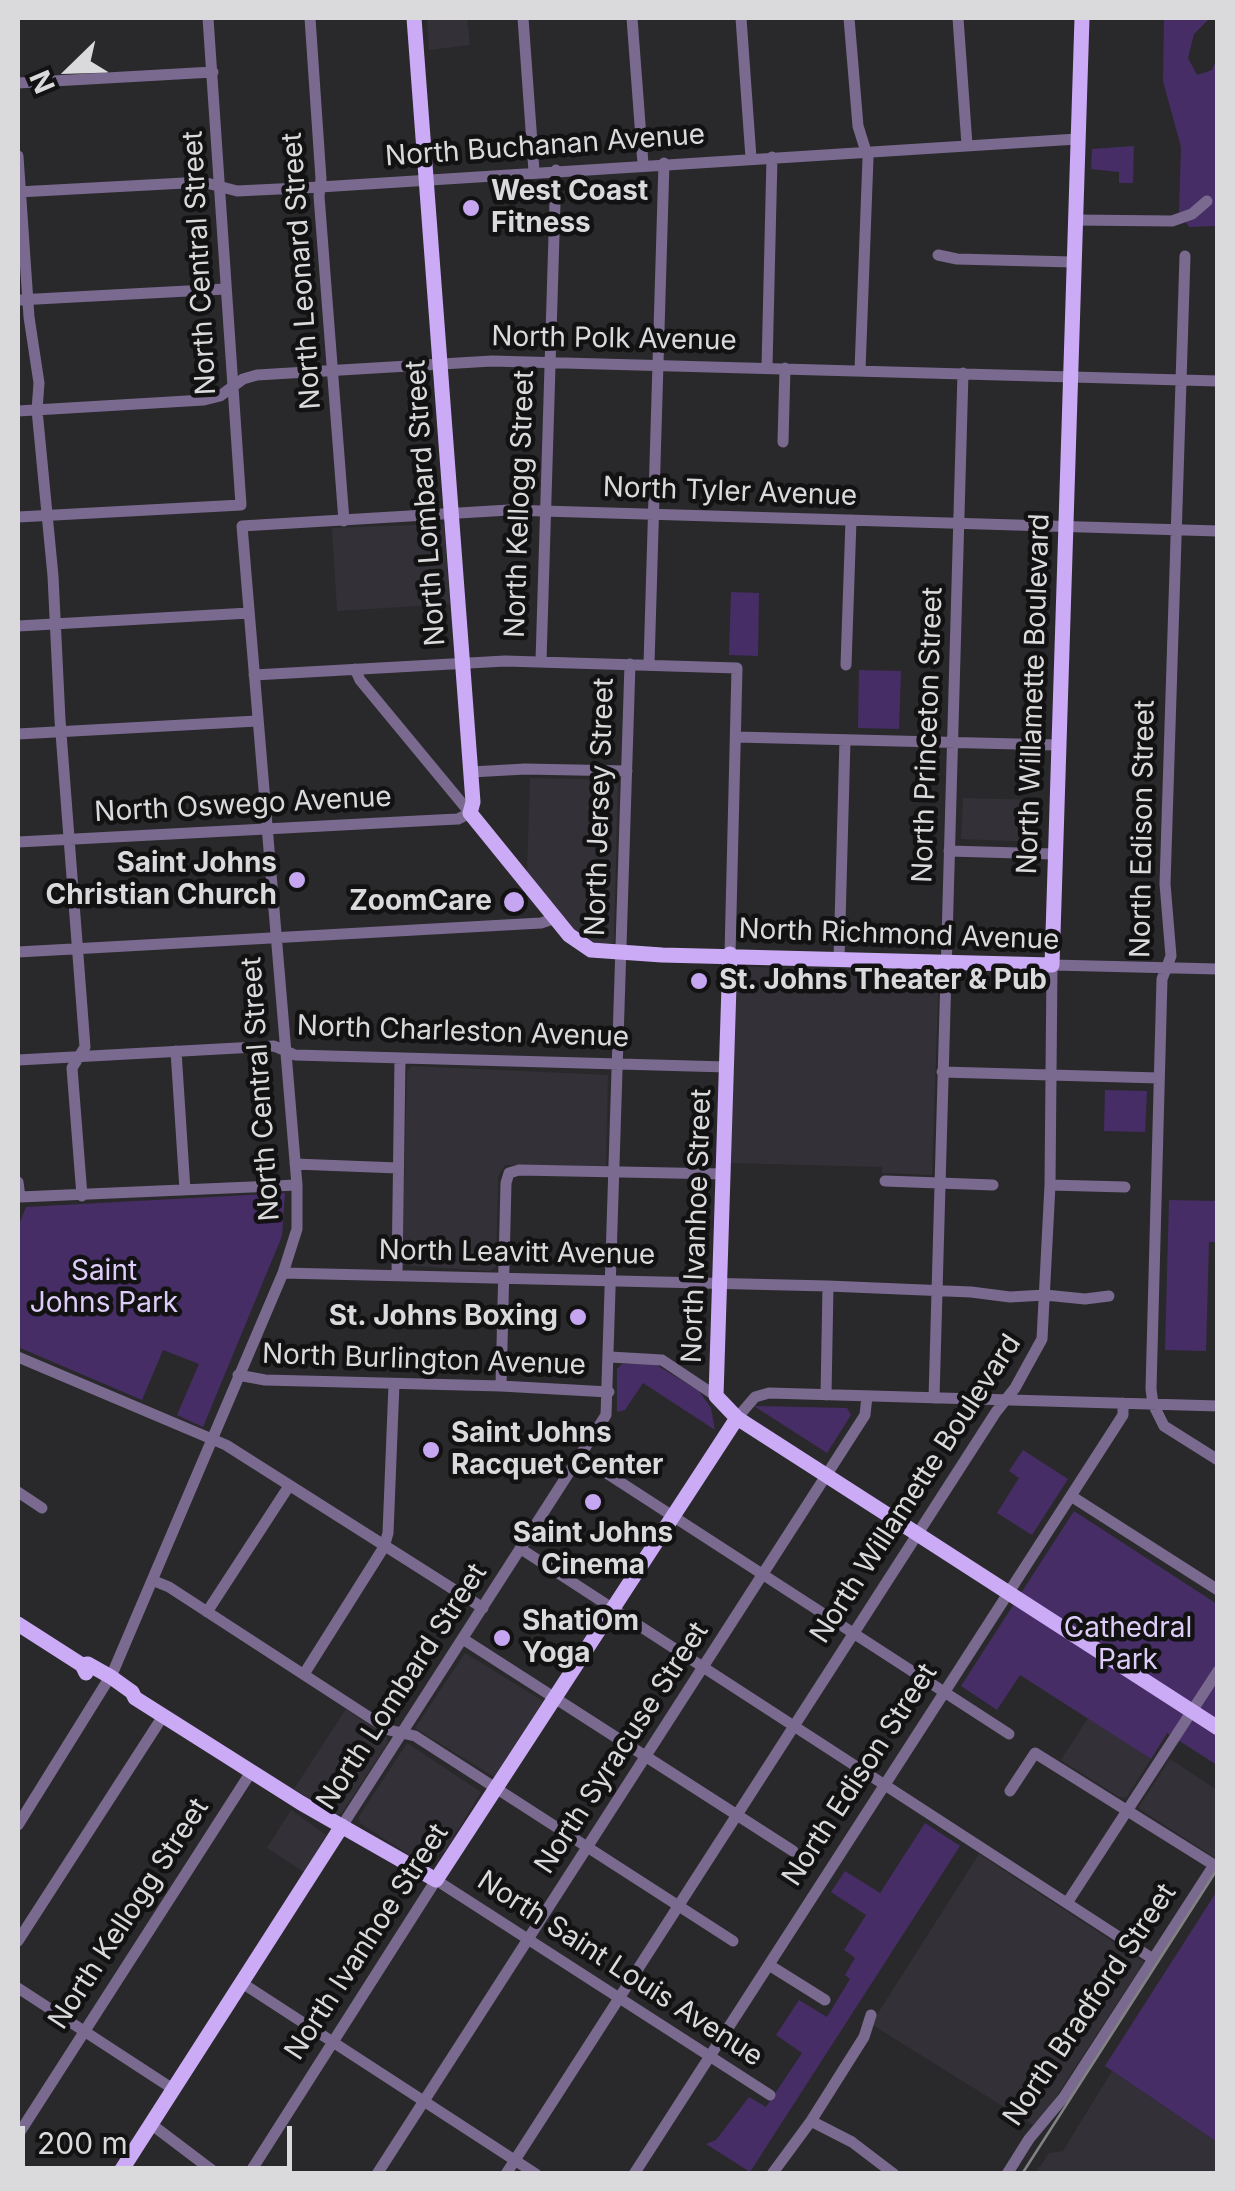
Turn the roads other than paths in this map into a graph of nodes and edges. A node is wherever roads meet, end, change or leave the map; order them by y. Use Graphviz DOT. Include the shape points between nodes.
graph roads {
  1 [pos="208,18"];
  2 [pos="310,18"];
  3 [pos="414,18"];
  4 [pos="523,18"];
  5 [pos="632,18"];
  6 [pos="741,18"];
  7 [pos="849,18"];
  8 [pos="958,18"];
  9 [pos="1082,18"];
  10 [pos="213,72"];
  11 [pos="18,83"];
  12 [pos="1077,139"];
  13 [pos="967,145"];
  14 [pos="865,151"];
  15 [pos="18,156"];
  16 [pos="772,156"];
  17 [pos="751,158"];
  18 [pos="664,163"];
  19 [pos="643,164"];
  20 [pos="556,170"];
  21 [pos="534,171"];
  22 [pos="427,178"];
  23 [pos="219,186"];
  24 [pos="320,187"];
  25 [pos="19,192"];
  26 [pos="1207,201"];
  27 [pos="1074,220"];
  28 [pos="938,255"];
  29 [pos="1185,256"];
  30 [pos="1072,262"];
  31 [pos="224,289"];
  32 [pos="23,300"];
  33 [pos="550,362"];
  34 [pos="441,365"];
  35 [pos="658,365"];
  36 [pos="767,368"];
  37 [pos="785,368"];
  38 [pos="860,370"];
  39 [pos="332,371"];
  40 [pos="963,372"];
  41 [pos="1068,377"];
  42 [pos="1181,380"];
  43 [pos="1218,381"];
  44 [pos="232,388"];
  45 [pos="37,410"];
  46 [pos="18,411"];
  47 [pos="783,442"];
  48 [pos="546,512"];
  49 [pos="46,515"];
  50 [pos="452,515"];
  51 [pos="654,515"];
  52 [pos="18,517"];
  53 [pos="850,520"];
  54 [pos="344,521"];
  55 [pos="959,524"];
  56 [pos="242,526"];
  57 [pos="1064,526"];
  58 [pos="1177,530"];
  59 [pos="1218,530"];
  60 [pos="249,613"];
  61 [pos="54,624"];
  62 [pos="18,626"];
  63 [pos="540,661"];
  64 [pos="463,664"];
  65 [pos="630,664"];
  66 [pos="649,664"];
  67 [pos="846,665"];
  68 [pos="355,670"];
  69 [pos="254,675"];
  70 [pos="257,721"];
  71 [pos="62,732"];
  72 [pos="18,734"];
  73 [pos="736,737"];
  74 [pos="845,740"];
  75 [pos="953,743"];
  76 [pos="1057,745"];
  77 [pos="627,771"];
  78 [pos="471,772"];
  79 [pos="470,813"];
  80 [pos="265,830"];
  81 [pos="69,840"];
  82 [pos="18,842"];
  83 [pos="950,851"];
  84 [pos="1054,854"];
  85 [pos="556,918"];
  86 [pos="274,937"];
  87 [pos="77,950"];
  88 [pos="18,952"];
  89 [pos="621,953"];
  90 [pos="730,954"];
  91 [pos="838,959"];
  92 [pos="946,962"];
  93 [pos="1052,964"];
  94 [pos="1166,967"];
  95 [pos="1218,968"];
  96 [pos="176,1051"];
  97 [pos="284,1051"];
  98 [pos="79,1056"];
  99 [pos="400,1058"];
  100 [pos="18,1060"];
  101 [pos="618,1064"];
  102 [pos="727,1067"];
  103 [pos="942,1072"];
  104 [pos="1051,1075"];
  105 [pos="1159,1078"];
  106 [pos="295,1164"];
  107 [pos="398,1168"];
  108 [pos="615,1172"];
  109 [pos="724,1174"];
  110 [pos="886,1181"];
  111 [pos="18,1182"];
  112 [pos="940,1182"];
  113 [pos="297,1184"];
  114 [pos="994,1185"];
  115 [pos="1050,1185"];
  116 [pos="1125,1187"];
  117 [pos="185,1190"];
  118 [pos="82,1196"];
  119 [pos="283,1273"];
  120 [pos="396,1275"];
  121 [pos="503,1277"];
  122 [pos="612,1280"];
  123 [pos="720,1283"];
  124 [pos="828,1286"];
  125 [pos="937,1290"];
  126 [pos="1046,1294"];
  127 [pos="1108,1296"];
  128 [pos="610,1356"];
  129 [pos="18,1357"];
  130 [pos="238,1375"];
  131 [pos="394,1384"];
  132 [pos="501,1386"];
  133 [pos="608,1392"];
  134 [pos="716,1396"];
  135 [pos="826,1396"];
  136 [pos="867,1396"];
  137 [pos="934,1398"];
  138 [pos="1004,1400"];
  139 [pos="1123,1403"];
  140 [pos="1153,1404"];
  141 [pos="1218,1406"];
  142 [pos="737,1418"];
  143 [pos="211,1440"];
  144 [pos="580,1456"];
  145 [pos="1218,1460"];
  146 [pos="826,1476"];
  147 [pos="289,1486"];
  148 [pos="18,1492"];
  149 [pos="1071,1496"];
  150 [pos="42,1508"];
  151 [pos="672,1516"];
  152 [pos="384,1547"];
  153 [pos="522,1549"];
  154 [pos="763,1574"];
  155 [pos="152,1580"];
  156 [pos="1218,1590"];
  157 [pos="613,1607"];
  158 [pos="483,1608"];
  159 [pos="207,1612"];
  160 [pos="18,1624"];
  161 [pos="854,1633"];
  162 [pos="464,1639"];
  163 [pos="704,1666"];
  164 [pos="1218,1671"];
  165 [pos="304,1674"];
  166 [pos="108,1682"];
  167 [pos="944,1691"];
  168 [pos="555,1696"];
  169 [pos="163,1716"];
  170 [pos="794,1726"];
  171 [pos="1218,1728"];
  172 [pos="403,1733"];
  173 [pos="1010,1734"];
  174 [pos="645,1756"];
  175 [pos="251,1772"];
  176 [pos="886,1784"];
  177 [pos="496,1789"];
  178 [pos="1010,1791"];
  179 [pos="1126,1811"];
  180 [pos="736,1814"];
  181 [pos="18,1825"];
  182 [pos="342,1826"];
  183 [pos="587,1847"];
  184 [pos="793,1851"];
  185 [pos="436,1880"];
  186 [pos="1067,1903"];
  187 [pos="678,1906"];
  188 [pos="528,1939"];
  189 [pos="18,1941"];
  190 [pos="733,1941"];
  191 [pos="1154,1959"];
  192 [pos="768,1965"];
  193 [pos="242,1982"];
  194 [pos="18,1988"];
  195 [pos="619,1997"];
  196 [pos="825,2000"];
  197 [pos="871,2015"];
  198 [pos="84,2031"];
  199 [pos="332,2042"];
  200 [pos="709,2056"];
  201 [pos="174,2088"];
  202 [pos="770,2095"];
  203 [pos="424,2102"];
  204 [pos="811,2121"];
  205 [pos="151,2124"];
  206 [pos="18,2135"];
  207 [pos="514,2160"];
  208 [pos="119,2174"];
  209 [pos="217,2174"];
  210 [pos="248,2174"];
  211 [pos="377,2174"];
  212 [pos="506,2174"];
  213 [pos="536,2174"];
  214 [pos="634,2174"];
  215 [pos="772,2174"];
  216 [pos="894,2174"];
  217 [pos="1007,2174"];
  1 -- 10 [label="street, North Central Street"];
  2 -- 24 [label="street, North Leonard Street"];
  3 -- 22 [label="main road, North Lombard Street"];
  4 -- 21 [label="street"];
  5 -- 19 [label="street"];
  6 -- 17 [label="street"];
  7 -- 14 [label="street"];
  8 -- 13 [label="street"];
  9 -- 12 [label="main road, North Willamette Boulevard"];
  10 -- 11 [label="street"];
  10 -- 23 [label="street, North Central Street"];
  12 -- 13 [label="street, North Buchanan Avenue"];
  12 -- 27 [label="main road, North Willamette Boulevard"];
  13 -- 14 [label="street, North Buchanan Avenue"];
  14 -- 16 [label="street, North Buchanan Avenue"];
  14 -- 38 [label="street"];
  15 -- 25 [label="street"];
  16 -- 17 [label="street, North Buchanan Avenue"];
  16 -- 36 [label="street"];
  17 -- 18 [label="street, North Buchanan Avenue"];
  18 -- 19 [label="street, North Buchanan Avenue"];
  18 -- 35 [label="street, North Jersey Street"];
  19 -- 20 [label="street, North Buchanan Avenue"];
  20 -- 21 [label="street, North Buchanan Avenue"];
  20 -- 33 [label="street, North Kellogg Street"];
  21 -- 22 [label="street, North Buchanan Avenue"];
  22 -- 24 [label="street, North Buchanan Avenue"];
  22 -- 34 [label="main road, North Lombard Street"];
  23 -- 24 [label="street, North Buchanan Avenue"];
  23 -- 25 [label="street, North Buchanan Avenue"];
  23 -- 31 [label="street, North Central Street"];
  24 -- 39 [label="street, North Leonard Street"];
  25 -- 32 [label="street"];
  26 -- 27 [label="street" via="1172,220"];
  27 -- 30 [label="main road, North Willamette Boulevard"];
  28 -- 30 [label="street"];
  29 -- 42 [label="street, North Edison Street"];
  30 -- 41 [label="main road, North Willamette Boulevard"];
  31 -- 32 [label="street"];
  31 -- 44 [label="street, North Central Street"];
  32 -- 45 [label="street" via="39,383"];
  33 -- 34 [label="street, North Polk Avenue"];
  33 -- 35 [label="street, North Polk Avenue"];
  33 -- 48 [label="street, North Kellogg Street"];
  34 -- 39 [label="street, North Polk Avenue"];
  34 -- 50 [label="main road, North Lombard Street"];
  35 -- 36 [label="street, North Polk Avenue"];
  35 -- 51 [label="street, North Jersey Street"];
  36 -- 37 [label="street, North Polk Avenue"];
  37 -- 38 [label="street, North Polk Avenue"];
  37 -- 47 [label="street"];
  38 -- 40 [label="street, North Polk Avenue"];
  39 -- 44 [label="street, North Polk Avenue" via="257,376"];
  39 -- 54 [label="street, North Leonard Street"];
  40 -- 41 [label="street, North Polk Avenue"];
  40 -- 55 [label="street, North Princeton Street"];
  41 -- 42 [label="street, North Polk Avenue"];
  41 -- 57 [label="main road, North Willamette Boulevard"];
  42 -- 43 [label="street, North Polk Avenue"];
  42 -- 58 [label="street, North Edison Street"];
  44 -- 45 [label="street, North Polk Avenue" via="204,400"];
  44 -- 49 [label="street, North Central Street" via="241,505"];
  45 -- 46 [label="street, North Polk Avenue"];
  45 -- 49 [label="street"];
  48 -- 50 [label="street, North Tyler Avenue"];
  48 -- 51 [label="street, North Tyler Avenue"];
  48 -- 63 [label="street, North Kellogg Street"];
  49 -- 52 [label="street"];
  49 -- 61 [label="street"];
  50 -- 54 [label="street, North Tyler Avenue"];
  50 -- 64 [label="main road, North Lombard Street"];
  51 -- 53 [label="street, North Tyler Avenue"];
  51 -- 66 [label="street, North Jersey Street"];
  53 -- 55 [label="street, North Tyler Avenue"];
  53 -- 67 [label="street"];
  54 -- 56 [label="street, North Tyler Avenue"];
  55 -- 57 [label="street, North Tyler Avenue"];
  55 -- 75 [label="street, North Princeton Street"];
  56 -- 60 [label="street, North Central Street"];
  57 -- 58 [label="street, North Tyler Avenue"];
  57 -- 76 [label="main road, North Willamette Boulevard"];
  58 -- 59 [label="street, North Tyler Avenue"];
  58 -- 94 [label="street, North Edison Street"];
  60 -- 61 [label="street"];
  60 -- 69 [label="street, North Central Street"];
  61 -- 62 [label="street"];
  61 -- 71 [label="street"];
  63 -- 64 [label="street"];
  63 -- 65 [label="street"];
  64 -- 68 [label="street"];
  64 -- 78 [label="main road, North Lombard Street"];
  65 -- 66 [label="street"];
  65 -- 77 [label="street, North Jersey Street"];
  66 -- 73 [label="street, North Ivanhoe Street" via="737,668"];
  68 -- 69 [label="street"];
  68 -- 79 [label="street"];
  69 -- 70 [label="street, North Central Street"];
  70 -- 71 [label="street"];
  70 -- 80 [label="street, North Central Street"];
  71 -- 72 [label="street"];
  71 -- 81 [label="street"];
  73 -- 74 [label="street"];
  73 -- 90 [label="street, North Ivanhoe Street"];
  74 -- 75 [label="street"];
  74 -- 91 [label="street"];
  75 -- 76 [label="street"];
  75 -- 83 [label="street, North Princeton Street"];
  76 -- 84 [label="main road, North Willamette Boulevard"];
  77 -- 78 [label="street"];
  77 -- 89 [label="street, North Jersey Street"];
  78 -- 79 [label="main road, North Lombard Street"];
  79 -- 80 [label="street, North Oswego Avenue"];
  79 -- 85 [label="main road"];
  80 -- 81 [label="street, North Oswego Avenue"];
  80 -- 86 [label="street, North Central Street"];
  81 -- 82 [label="street, North Oswego Avenue"];
  81 -- 87 [label="street"];
  83 -- 84 [label="street"];
  83 -- 92 [label="street, North Princeton Street"];
  84 -- 93 [label="main road, North Willamette Boulevard"];
  85 -- 86 [label="street"];
  85 -- 89 [label="main road, North Richmond Avenue" via="580,944"];
  86 -- 87 [label="street"];
  86 -- 97 [label="street, North Central Street"];
  87 -- 88 [label="street"];
  87 -- 98 [label="street" via="84,1047"];
  89 -- 90 [label="main road, North Richmond Avenue"];
  89 -- 101 [label="street, North Lombard Street"];
  90 -- 91 [label="main road, North Richmond Avenue"];
  90 -- 102 [label="main road, North Ivanhoe Street"];
  91 -- 92 [label="main road, North Richmond Avenue"];
  92 -- 93 [label="main road, North Richmond Avenue"];
  92 -- 103 [label="street, North Princeton Street"];
  93 -- 94 [label="street, North Richmond Avenue"];
  93 -- 104 [label="street, North Willamette Boulevard"];
  94 -- 95 [label="street, North Richmond Avenue"];
  94 -- 105 [label="street, North Edison Street"];
  96 -- 97 [label="street, North Charleston Avenue"];
  96 -- 98 [label="street, North Charleston Avenue"];
  96 -- 117 [label="street"];
  97 -- 99 [label="street, North Charleston Avenue"];
  97 -- 106 [label="street, North Central Street"];
  98 -- 100 [label="street, North Charleston Avenue"];
  98 -- 118 [label="street" via="72,1068"];
  99 -- 101 [label="street, North Charleston Avenue"];
  99 -- 107 [label="street"];
  101 -- 102 [label="street, North Charleston Avenue"];
  101 -- 108 [label="street, North Lombard Street"];
  102 -- 109 [label="main road, North Ivanhoe Street"];
  103 -- 104 [label="street"];
  103 -- 112 [label="street, North Princeton Street"];
  104 -- 105 [label="street"];
  104 -- 115 [label="street, North Willamette Boulevard"];
  105 -- 140 [label="street, North Edison Street"];
  106 -- 107 [label="street"];
  106 -- 113 [label="street, North Central Street"];
  107 -- 120 [label="street"];
  108 -- 109 [label="street"];
  108 -- 121 [label="street" via="509,1172"];
  108 -- 122 [label="street, North Lombard Street"];
  109 -- 123 [label="main road, North Ivanhoe Street"];
  110 -- 112 [label="street"];
  111 -- 118 [label="street" via="20,1198"];
  112 -- 114 [label="street"];
  112 -- 125 [label="street, North Princeton Street"];
  113 -- 117 [label="street"];
  113 -- 119 [label="street, North Central Street" via="297,1229"];
  115 -- 116 [label="street"];
  115 -- 126 [label="street, North Willamette Boulevard"];
  117 -- 118 [label="street"];
  119 -- 120 [label="street, North Leavitt Avenue"];
  119 -- 130 [label="street, North Central Street"];
  120 -- 121 [label="street, North Leavitt Avenue"];
  121 -- 122 [label="street, North Leavitt Avenue"];
  121 -- 132 [label="street"];
  122 -- 123 [label="street, North Leavitt Avenue"];
  122 -- 128 [label="street, North Lombard Street"];
  123 -- 124 [label="street, North Leavitt Avenue"];
  123 -- 134 [label="main road, North Ivanhoe Street"];
  124 -- 125 [label="street, North Leavitt Avenue"];
  124 -- 135 [label="street"];
  125 -- 126 [label="street, North Leavitt Avenue"];
  125 -- 137 [label="street, North Princeton Street"];
  126 -- 127 [label="street, North Leavitt Avenue"];
  126 -- 138 [label="street, North Willamette Boulevard" via="1042,1339"];
  128 -- 133 [label="street, North Lombard Street"];
  128 -- 134 [label="street" via="662,1360"];
  129 -- 143 [label="street"];
  130 -- 131 [label="street, North Burlington Avenue"];
  130 -- 143 [label="street, North Central Street"];
  131 -- 132 [label="street, North Burlington Avenue"];
  131 -- 152 [label="street"];
  132 -- 133 [label="street, North Burlington Avenue"];
  133 -- 144 [label="street, North Lombard Street" via="604,1420"];
  134 -- 142 [label="main road, North Ivanhoe Street"];
  135 -- 136 [label="street"];
  135 -- 142 [label="street" via="762,1394"];
  136 -- 137 [label="street"];
  136 -- 146 [label="street, North Syracuse Street" via="866,1415"];
  137 -- 138 [label="street"];
  138 -- 139 [label="street"];
  138 -- 161 [label="street, North Willamette Boulevard"];
  139 -- 140 [label="street"];
  139 -- 149 [label="street, North Edison Street" via="1123,1415"];
  140 -- 141 [label="street"];
  140 -- 145 [label="street" via="1164,1426"];
  142 -- 146 [label="main road"];
  142 -- 151 [label="main road, North Ivanhoe Street"];
  143 -- 147 [label="street"];
  143 -- 155 [label="street, North Central Street"];
  144 -- 151 [label="street"];
  144 -- 153 [label="street, North Lombard Street"];
  146 -- 154 [label="street, North Syracuse Street"];
  146 -- 171 [label="main road, bridge"];
  147 -- 152 [label="street"];
  147 -- 159 [label="street"];
  148 -- 150 [label="street"];
  149 -- 156 [label="street"];
  149 -- 167 [label="street, North Edison Street"];
  151 -- 154 [label="street"];
  151 -- 157 [label="main road, North Ivanhoe Street"];
  152 -- 158 [label="street"];
  152 -- 165 [label="street"];
  153 -- 157 [label="street"];
  153 -- 158 [label="street, North Lombard Street"];
  154 -- 161 [label="street"];
  154 -- 163 [label="street, North Syracuse Street"];
  155 -- 159 [label="street"];
  155 -- 166 [label="street, North Central Street"];
  157 -- 163 [label="street"];
  157 -- 168 [label="main road, North Ivanhoe Street"];
  158 -- 162 [label="street, North Lombard Street"];
  159 -- 165 [label="street"];
  160 -- 166 [label="main road, North Saint Louis Avenue"];
  161 -- 167 [label="street"];
  161 -- 170 [label="street, North Willamette Boulevard"];
  162 -- 168 [label="street"];
  162 -- 172 [label="street, North Lombard Street"];
  163 -- 170 [label="street"];
  163 -- 174 [label="street, North Syracuse Street"];
  164 -- 179 [label="street"];
  165 -- 172 [label="street"];
  166 -- 169 [label="main road, North Saint Louis Avenue"];
  166 -- 181 [label="street, North Central Street"];
  167 -- 173 [label="street"];
  167 -- 176 [label="street, North Edison Street"];
  168 -- 174 [label="street"];
  168 -- 177 [label="main road, North Ivanhoe Street"];
  169 -- 175 [label="main road, North Saint Louis Avenue"];
  169 -- 189 [label="street"];
  170 -- 176 [label="street"];
  170 -- 180 [label="street, North Willamette Boulevard"];
  172 -- 177 [label="street"];
  172 -- 182 [label="street, North Lombard Street"];
  174 -- 180 [label="street"];
  174 -- 183 [label="street, North Syracuse Street"];
  175 -- 182 [label="main road, North Saint Louis Avenue"];
  175 -- 198 [label="street, North Kellogg Street"];
  176 -- 186 [label="street"];
  176 -- 192 [label="street, North Edison Street"];
  177 -- 183 [label="street"];
  177 -- 185 [label="main road, North Ivanhoe Street"];
  178 -- 179 [label="street" via="1035,1753"];
  179 -- 186 [label="street"];
  179 -- 191 [label="street, North Bradford Street" via="1214,1865"];
  180 -- 184 [label="street"];
  180 -- 187 [label="street, North Willamette Boulevard"];
  182 -- 185 [label="main road, North Saint Louis Avenue"];
  182 -- 193 [label="main road, North Lombard Street"];
  183 -- 187 [label="street"];
  183 -- 188 [label="street, North Syracuse Street"];
  185 -- 188 [label="street, North Saint Louis Avenue"];
  185 -- 199 [label="street, North Ivanhoe Street"];
  186 -- 191 [label="street"];
  187 -- 190 [label="street"];
  187 -- 195 [label="street, North Willamette Boulevard"];
  188 -- 195 [label="street, North Saint Louis Avenue"];
  188 -- 203 [label="street, North Syracuse Street"];
  191 -- 217 [label="street, North Bradford Street"];
  192 -- 196 [label="street"];
  192 -- 200 [label="street, North Edison Street"];
  193 -- 199 [label="street"];
  193 -- 201 [label="main road, North Lombard Street"];
  194 -- 198 [label="street"];
  195 -- 200 [label="street, North Saint Louis Avenue"];
  195 -- 207 [label="street, North Willamette Boulevard"];
  197 -- 204 [label="street"];
  198 -- 201 [label="street"];
  198 -- 206 [label="street, North Kellogg Street"];
  199 -- 203 [label="street"];
  199 -- 210 [label="street, North Ivanhoe Street"];
  200 -- 202 [label="street, North Saint Louis Avenue"];
  200 -- 214 [label="street, North Edison Street"];
  201 -- 205 [label="main road, North Lombard Street"];
  203 -- 207 [label="street"];
  203 -- 211 [label="street, North Syracuse Street"];
  204 -- 215 [label="street"];
  204 -- 216 [label="street"];
  205 -- 208 [label="main road, North Lombard Street"];
  205 -- 209 [label="street"];
  207 -- 212 [label="street, North Willamette Boulevard"];
  207 -- 213 [label="street"];
}
